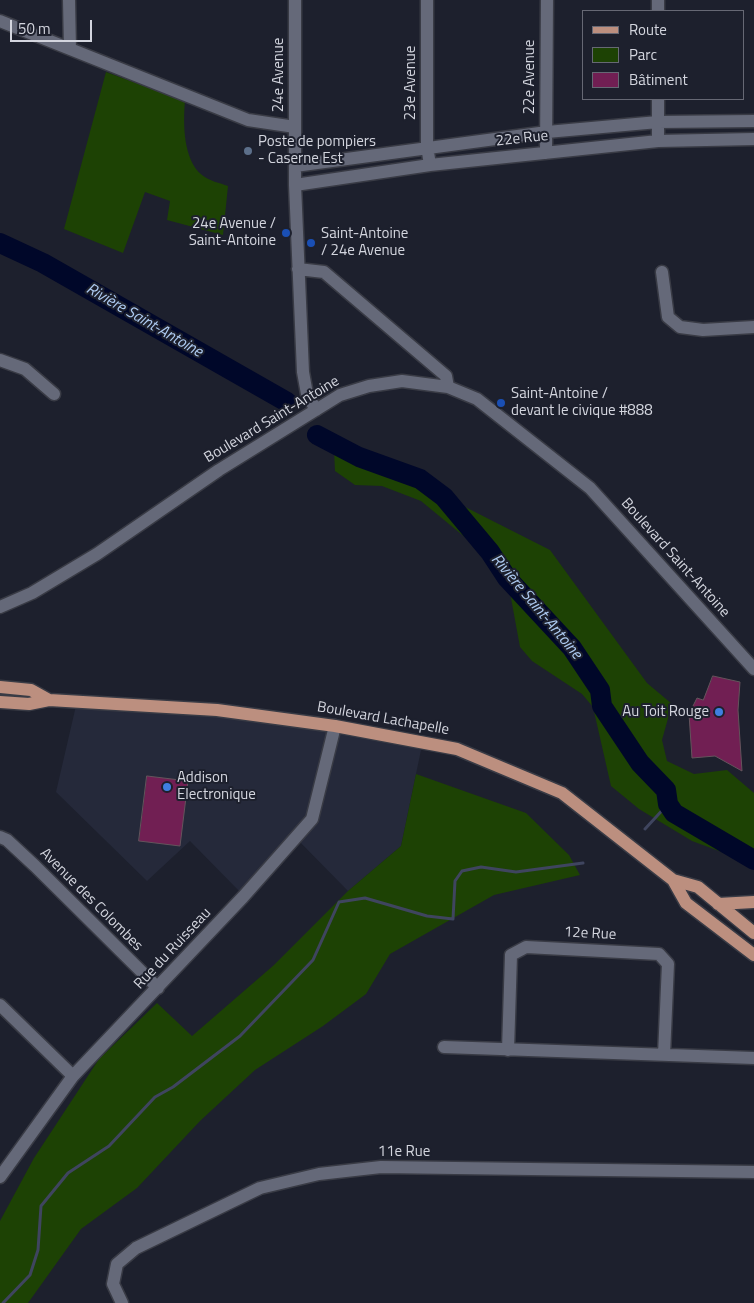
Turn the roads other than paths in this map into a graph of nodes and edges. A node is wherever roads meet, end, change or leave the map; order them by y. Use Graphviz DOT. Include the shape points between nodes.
graph roads {
  1 [pos="69,0"];
  2 [pos="295,0"];
  3 [pos="427,0"];
  4 [pos="547,0"];
  5 [pos="0,21"];
  6 [pos="70,49"];
  7 [pos="658,100"];
  8 [pos="754,120"];
  9 [pos="658,122"];
  10 [pos="295,127"];
  11 [pos="547,132"];
  12 [pos="754,140"];
  13 [pos="658,142"];
  14 [pos="427,146"];
  15 [pos="546,153"];
  16 [pos="430,165"];
  17 [pos="295,166"];
  18 [pos="295,185"];
  19 [pos="298,269"];
  20 [pos="662,272"];
  21 [pos="754,327"];
  22 [pos="0,360"];
  23 [pos="448,387"];
  24 [pos="54,394"];
  25 [pos="316,410"];
  26 [pos="0,608"];
  27 [pos="754,670"];
  28 [pos="0,687"];
  29 [pos="49,700"];
  30 [pos="0,702"];
  31 [pos="335,726"];
  32 [pos="0,837"];
  33 [pos="673,880"];
  34 [pos="754,902"];
  35 [pos="718,904"];
  36 [pos="754,933"];
  37 [pos="754,956"];
  38 [pos="158,988"];
  39 [pos="0,1005"];
  40 [pos="444,1047"];
  41 [pos="508,1050"];
  42 [pos="664,1055"];
  43 [pos="754,1058"];
  44 [pos="73,1076"];
  45 [pos="754,1172"];
  46 [pos="0,1177"];
  47 [pos="122,1303"];
  1 -- 6 [label="street"];
  2 -- 10 [label="street, 24e Avenue"];
  3 -- 14 [label="street, 23e Avenue"];
  4 -- 11 [label="street, 22e Avenue"];
  5 -- 6 [label="street"];
  6 -- 10 [label="street" via="248,120"];
  7 -- 9 [label="street"];
  8 -- 9 [label="street, 22e Rue"];
  9 -- 11 [label="street, 22e Rue"];
  9 -- 13 [label="street"];
  10 -- 17 [label="street, 24e Avenue"];
  11 -- 14 [label="street, 22e Rue"];
  11 -- 15 [label="street, 22e Avenue"];
  12 -- 13 [label="street, 22e Rue"];
  13 -- 15 [label="street, 22e Rue"];
  14 -- 16 [label="street, 23e Avenue"];
  14 -- 17 [label="street, 22e Rue"];
  15 -- 16 [label="street, 22e Rue"];
  16 -- 18 [label="street, 22e Rue"];
  17 -- 18 [label="street, 24e Avenue"];
  18 -- 19 [label="street, 24e Avenue"];
  19 -- 23 [label="street" via="324,272 446,376"];
  19 -- 25 [label="street, 24e Avenue" via="303,372 307,394"];
  20 -- 21 [label="street" via="668,316 680,327 703,330"];
  22 -- 24 [label="street" via="25,369"];
  23 -- 25 [label="street, Boulevard Saint-Antoine" via="402,381 369,386 340,395"];
  23 -- 27 [label="street, Boulevard Saint-Antoine" via="477,399 590,488"];
  25 -- 26 [label="street, Boulevard Saint-Antoine" via="219,470 97,554"];
  28 -- 29 [label="main road, Boulevard Lachapelle" via="32,690"];
  29 -- 30 [label="main road, Boulevard Lachapelle" via="29,704"];
  29 -- 31 [label="main road, Boulevard Lachapelle" via="217,710"];
  31 -- 33 [label="main road, Boulevard Lachapelle" via="457,750 562,793"];
  31 -- 38 [label="street, Rue du Ruisseau" via="312,819"];
  32 -- 38 [label="street, Avenue des Colombes" via="35,866"];
  33 -- 35 [label="main road, Boulevard Lachapelle" via="698,887"];
  33 -- 37 [label="main road, Boulevard Lachapelle" via="686,903"];
  34 -- 35 [label="main road"];
  35 -- 36 [label="main road, Boulevard Lachapelle"];
  38 -- 44 [label="street, Rue du Ruisseau"];
  39 -- 44 [label="street"];
  40 -- 41 [label="street"];
  41 -- 42 [label="street"];
  41 -- 42 [label="street, 12e Rue" via="511,956 526,947 659,954 668,964"];
  42 -- 43 [label="street"];
  44 -- 46 [label="street, Rue du Ruisseau"];
  45 -- 47 [label="street, 11e Rue" via="381,1167 319,1174 260,1188 136,1248 117,1264 113,1284"];
}
